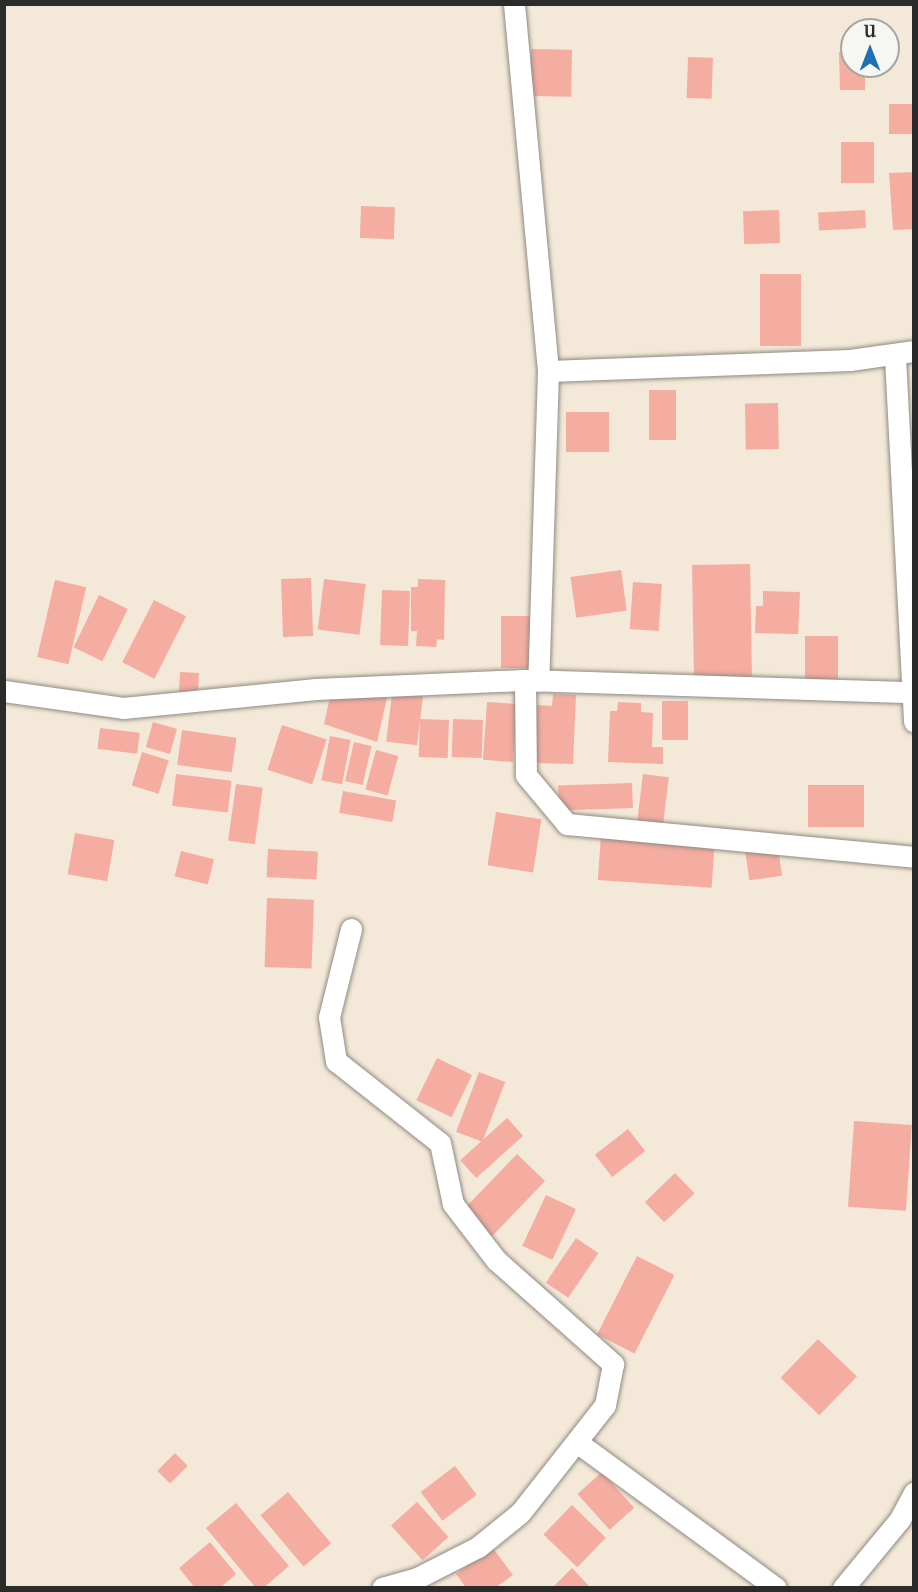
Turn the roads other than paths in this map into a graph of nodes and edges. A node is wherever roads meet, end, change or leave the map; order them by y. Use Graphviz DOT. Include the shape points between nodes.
graph roads {
  1 [pos="514,4"];
  2 [pos="904,354"];
  3 [pos="548,371"];
  4 [pos="532,680"];
  5 [pos="4,691"];
  6 [pos="912,692"];
  7 [pos="914,722"];
  8 [pos="914,857"];
  9 [pos="351,929"];
  10 [pos="578,1443"];
  11 [pos="914,1493"];
  12 [pos="382,1587"];
  13 [pos="776,1587"];
  14 [pos="843,1587"];
  1 -- 3 [label="street"];
  2 -- 3 [label="street"];
  2 -- 6 [label="street"];
  3 -- 4 [label="street"];
  4 -- 5 [label="street" via="316,689 143,708"];
  4 -- 6 [label="street"];
  4 -- 8 [label="street" via="526,775 551,812 567,824"];
  6 -- 7 [label="street"];
  9 -- 10 [label="street" via="329,1017 336,1061 440,1143 453,1204 495,1260 520,1287 606,1354 613,1380 605,1405"];
  10 -- 12 [label="street" via="520,1513 478,1547 417,1578"];
  10 -- 13 [label="street"];
  11 -- 14 [label="street" via="900,1519"];
}
